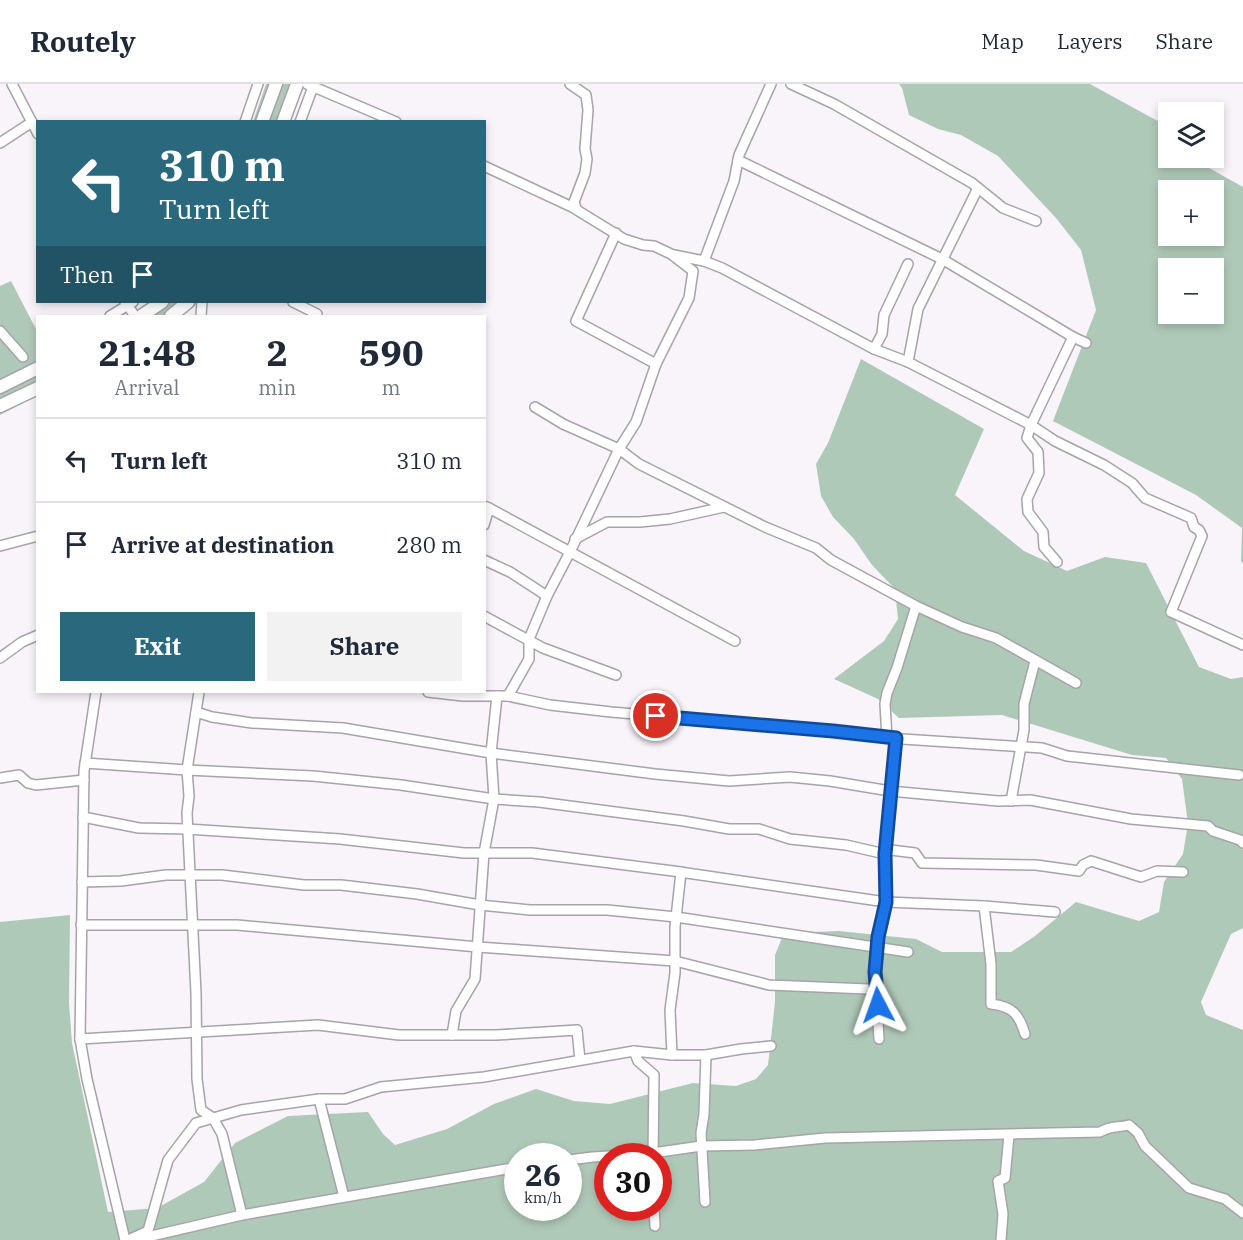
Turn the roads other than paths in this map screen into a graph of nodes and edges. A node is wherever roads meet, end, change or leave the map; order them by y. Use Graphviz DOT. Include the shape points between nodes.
graph roads {
  1 [pos="12,84"];
  2 [pos="258,84"];
  3 [pos="276,84"];
  4 [pos="297,84"];
  5 [pos="570,84"];
  6 [pos="761,84"];
  7 [pos="771,84"];
  8 [pos="791,84"];
  9 [pos="311,85"];
  10 [pos="246,120"];
  11 [pos="263,120"];
  12 [pos="284,120"];
  13 [pos="301,120"];
  14 [pos="391,120"];
  15 [pos="32,122"];
  16 [pos="36,130"];
  17 [pos="0,142"];
  18 [pos="738,160"];
  19 [pos="486,167"];
  20 [pos="736,173"];
  21 [pos="978,188"];
  22 [pos="576,208"];
  23 [pos="1036,221"];
  24 [pos="616,233"];
  25 [pos="671,254"];
  26 [pos="942,259"];
  27 [pos="704,261"];
  28 [pos="908,264"];
  29 [pos="128,303"];
  30 [pos="160,303"];
  31 [pos="187,303"];
  32 [pos="295,303"];
  33 [pos="111,315"];
  34 [pos="142,315"];
  35 [pos="172,315"];
  36 [pos="316,315"];
  37 [pos="0,331"];
  38 [pos="1072,337"];
  39 [pos="1086,343"];
  40 [pos="874,349"];
  41 [pos="23,357"];
  42 [pos="908,362"];
  43 [pos="656,364"];
  44 [pos="36,369"];
  45 [pos="0,387"];
  46 [pos="36,389"];
  47 [pos="0,406"];
  48 [pos="535,407"];
  49 [pos="1031,425"];
  50 [pos="619,449"];
  51 [pos="487,507"];
  52 [pos="724,507"];
  53 [pos="36,537"];
  54 [pos="575,539"];
  55 [pos="0,546"];
  56 [pos="570,552"];
  57 [pos="486,561"];
  58 [pos="1057,562"];
  59 [pos="547,596"];
  60 [pos="916,606"];
  61 [pos="486,617"];
  62 [pos="36,636"];
  63 [pos="529,639"];
  64 [pos="735,641"];
  65 [pos="1243,645"];
  66 [pos="0,657"];
  67 [pos="1035,661"];
  68 [pos="616,675"];
  69 [pos="1076,683"];
  70 [pos="96,693"];
  71 [pos="199,693"];
  72 [pos="437,693"];
  73 [pos="497,696"];
  74 [pos="508,696"];
  75 [pos="196,712"];
  76 [pos="892,738"];
  77 [pos="1021,747"];
  78 [pos="491,753"];
  79 [pos="85,763"];
  80 [pos="187,770"];
  81 [pos="1239,775"];
  82 [pos="0,778"];
  83 [pos="84,780"];
  84 [pos="890,791"];
  85 [pos="494,799"];
  86 [pos="1011,801"];
  87 [pos="83,817"];
  88 [pos="187,829"];
  89 [pos="1243,843"];
  90 [pos="484,853"];
  91 [pos="885,854"];
  92 [pos="681,872"];
  93 [pos="1183,872"];
  94 [pos="190,875"];
  95 [pos="82,882"];
  96 [pos="886,902"];
  97 [pos="480,905"];
  98 [pos="984,906"];
  99 [pos="1055,912"];
  100 [pos="676,917"];
  101 [pos="192,925"];
  102 [pos="81,926"];
  103 [pos="478,947"];
  104 [pos="908,952"];
  105 [pos="675,961"];
  106 [pos="877,992"];
  107 [pos="197,1031"];
  108 [pos="1026,1034"];
  109 [pos="452,1035"];
  110 [pos="80,1039"];
  111 [pos="879,1039"];
  112 [pos="771,1046"];
  113 [pos="634,1051"];
  114 [pos="672,1055"];
  115 [pos="706,1055"];
  116 [pos="580,1060"];
  117 [pos="319,1099"];
  118 [pos="213,1118"];
  119 [pos="1009,1135"];
  120 [pos="653,1143"];
  121 [pos="701,1146"];
  122 [pos="672,1151"];
  123 [pos="504,1169"];
  124 [pos="344,1197"];
  125 [pos="705,1202"];
  126 [pos="1243,1213"];
  127 [pos="243,1215"];
  128 [pos="655,1221"];
  129 [pos="655,1226"];
  130 [pos="128,1240"];
  131 [pos="1001,1240"];
  1 -- 15 [label="street"];
  2 -- 10 [label="street"];
  3 -- 11 [label="highway"];
  4 -- 12 [label="highway"];
  5 -- 22 [label="street" via="586,95 588,110 587,159 574,202"];
  6 -- 20 [label="street" via="764,86"];
  7 -- 18 [label="street"];
  8 -- 21 [label="street" via="834,104"];
  9 -- 13 [label="street"];
  9 -- 14 [label="street"];
  15 -- 16 [label="street"];
  15 -- 17 [label="street"];
  18 -- 26 [label="street"];
  18 -- 27 [label="street"];
  19 -- 24 [label="street" via="572,207"];
  21 -- 23 [label="street" via="1003,208"];
  21 -- 26 [label="street"];
  24 -- 25 [label="street"];
  24 -- 43 [label="street" via="576,321"];
  25 -- 27 [label="street"];
  25 -- 43 [label="street" via="693,271 689,298"];
  26 -- 38 [label="street"];
  26 -- 42 [label="street" via="918,309"];
  27 -- 40 [label="street"];
  28 -- 40 [label="street" via="884,315 882,334"];
  29 -- 33 [label="street"];
  30 -- 34 [label="highway"];
  31 -- 35 [label="highway"];
  32 -- 36 [label="street"];
  37 -- 41 [label="street"];
  38 -- 39 [label="street"];
  38 -- 49 [label="street"];
  40 -- 42 [label="street"];
  42 -- 49 [label="street"];
  43 -- 50 [label="street" via="636,422"];
  44 -- 45 [label="highway"];
  46 -- 47 [label="highway"];
  48 -- 50 [label="street" via="562,424"];
  49 -- 58 [label="street" via="1027,438 1038,452 1039,473 1027,499 1028,512 1043,532 1044,547"];
  49 -- 65 [label="street" via="1123,477 1145,498 1191,518 1202,536 1171,612"];
  50 -- 52 [label="street" via="639,464"];
  50 -- 54 [label="street"];
  51 -- 56 [label="street"];
  52 -- 54 [label="street" via="670,519 607,522"];
  52 -- 60 [label="street" via="816,548"];
  53 -- 55 [label="street"];
  54 -- 56 [label="street"];
  56 -- 59 [label="street"];
  56 -- 64 [label="street"];
  57 -- 59 [label="street"];
  59 -- 63 [label="street"];
  60 -- 67 [label="street" via="996,638"];
  60 -- 76 [label="street" via="886,693"];
  61 -- 63 [label="street"];
  62 -- 66 [label="street"];
  63 -- 68 [label="street"];
  63 -- 74 [label="street" via="528,658"];
  67 -- 69 [label="street"];
  67 -- 77 [label="street" via="1024,704"];
  70 -- 79 [label="street"];
  71 -- 75 [label="street"];
  72 -- 73 [label="street"];
  73 -- 74 [label="street"];
  73 -- 78 [label="street"];
  74 -- 76 [label="street" via="611,712"];
  75 -- 78 [label="street" via="252,723 343,728"];
  75 -- 80 [label="street"];
  76 -- 77 [label="street"];
  76 -- 84 [label="street"];
  77 -- 81 [label="street" via="1042,748 1067,756"];
  77 -- 86 [label="street"];
  78 -- 84 [label="street" via="655,774 729,781 790,777"];
  78 -- 85 [label="street"];
  79 -- 80 [label="street"];
  79 -- 83 [label="street"];
  80 -- 85 [label="street" via="313,776"];
  80 -- 88 [label="street"];
  82 -- 83 [label="street" via="19,775 36,785"];
  83 -- 87 [label="street"];
  84 -- 86 [label="street"];
  84 -- 91 [label="street"];
  85 -- 90 [label="street"];
  85 -- 91 [label="street" via="729,829 759,829 790,839"];
  86 -- 89 [label="street" via="1030,800 1131,819 1208,826"];
  87 -- 88 [label="street" via="139,828"];
  87 -- 95 [label="street"];
  88 -- 90 [label="street"];
  88 -- 94 [label="street"];
  90 -- 92 [label="street" via="532,853"];
  90 -- 97 [label="street"];
  91 -- 93 [label="street" via="891,850 915,853 922,863 1036,865 1079,871 1091,861 1141,877 1156,871"];
  91 -- 96 [label="street"];
  92 -- 96 [label="street"];
  92 -- 100 [label="street"];
  94 -- 95 [label="street"];
  94 -- 97 [label="street" via="341,885"];
  94 -- 101 [label="street"];
  95 -- 102 [label="street"];
  96 -- 98 [label="street"];
  96 -- 106 [label="street" via="878,937"];
  97 -- 100 [label="street"];
  97 -- 103 [label="street"];
  98 -- 99 [label="street"];
  98 -- 108 [label="street" via="991,1004 1008,1006"];
  100 -- 104 [label="street"];
  100 -- 105 [label="street"];
  101 -- 102 [label="street"];
  101 -- 103 [label="street" via="281,928"];
  101 -- 107 [label="street"];
  102 -- 110 [label="street"];
  103 -- 105 [label="street"];
  103 -- 109 [label="street" via="475,979 456,1011"];
  105 -- 106 [label="street" via="769,985"];
  105 -- 114 [label="street" via="670,1010"];
  106 -- 111 [label="street"];
  107 -- 109 [label="street" via="318,1025 399,1035"];
  107 -- 110 [label="street"];
  107 -- 118 [label="street" via="201,1110"];
  109 -- 116 [label="street" via="577,1030"];
  110 -- 130 [label="street"];
  112 -- 115 [label="street"];
  113 -- 114 [label="street"];
  113 -- 116 [label="street"];
  113 -- 120 [label="street" via="638,1061 654,1075"];
  114 -- 115 [label="street"];
  115 -- 121 [label="street"];
  116 -- 117 [label="street" via="484,1077 381,1087 345,1099"];
  117 -- 118 [label="street"];
  117 -- 124 [label="street"];
  118 -- 127 [label="street" via="222,1134"];
  118 -- 130 [label="street" via="196,1123 168,1160 148,1232"];
  119 -- 121 [label="street" via="825,1138"];
  119 -- 126 [label="street" via="1100,1132 1129,1125 1145,1146 1190,1188 1225,1199"];
  119 -- 131 [label="street" via="1005,1178 998,1181 1003,1214"];
  121 -- 122 [label="street"];
  121 -- 125 [label="street"];
  123 -- 124 [label="street"];
  124 -- 127 [label="street"];
  127 -- 130 [label="street"];
  128 -- 129 [label="street"];
}
